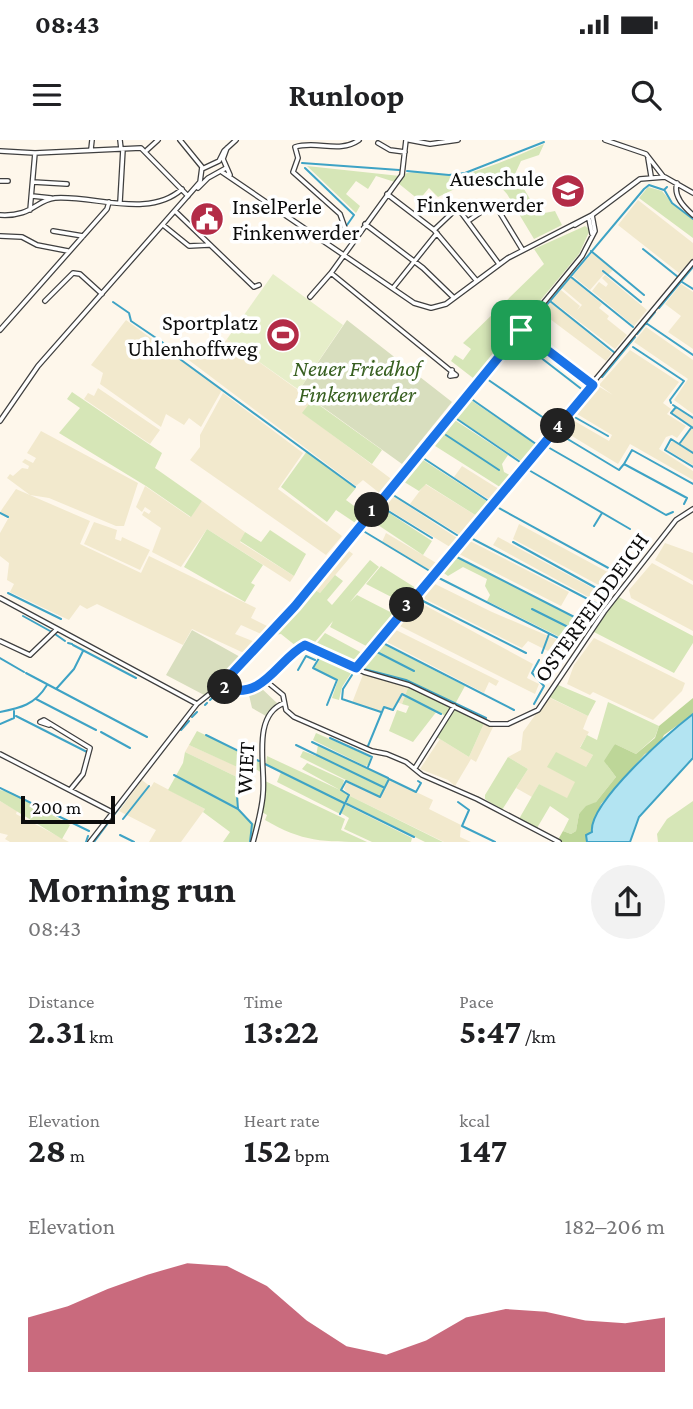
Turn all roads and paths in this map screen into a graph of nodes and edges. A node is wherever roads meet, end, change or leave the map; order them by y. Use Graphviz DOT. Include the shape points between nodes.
graph roads {
  1 [pos="92,140"];
  2 [pos="120,140"];
  3 [pos="158,140"];
  4 [pos="180,140"];
  5 [pos="236,140"];
  6 [pos="298,140"];
  7 [pos="359,140"];
  8 [pos="407,140"];
  9 [pos="458,140"];
  10 [pos="605,140"];
  11 [pos="378,143"];
  12 [pos="297,147"];
  13 [pos="91,149"];
  14 [pos="122,149"];
  15 [pos="146,150"];
  16 [pos="0,151"];
  17 [pos="405,152"];
  18 [pos="35,153"];
  19 [pos="646,154"];
  20 [pos="197,160"];
  21 [pos="223,164"];
  22 [pos="207,166"];
  23 [pos="654,167"];
  24 [pos="202,172"];
  25 [pos="222,172"];
  26 [pos="651,176"];
  27 [pos="665,177"];
  28 [pos="208,178"];
  29 [pos="232,179"];
  30 [pos="0,181"];
  31 [pos="8,181"];
  32 [pos="33,181"];
  33 [pos="677,183"];
  34 [pos="67,184"];
  35 [pos="182,189"];
  36 [pos="693,193"];
  37 [pos="387,194"];
  38 [pos="32,196"];
  39 [pos="188,197"];
  40 [pos="53,198"];
  41 [pos="109,202"];
  42 [pos="120,202"];
  43 [pos="30,211"];
  44 [pos="175,211"];
  45 [pos="0,215"];
  46 [pos="693,215"];
  47 [pos="591,217"];
  48 [pos="468,221"];
  49 [pos="365,224"];
  50 [pos="163,225"];
  51 [pos="53,231"];
  52 [pos="435,231"];
  53 [pos="0,236"];
  54 [pos="83,236"];
  55 [pos="354,239"];
  56 [pos="209,245"];
  57 [pos="522,249"];
  58 [pos="69,251"];
  59 [pos="344,253"];
  60 [pos="414,260"];
  61 [pos="693,262"];
  62 [pos="499,264"];
  63 [pos="331,273"];
  64 [pos="248,278"];
  65 [pos="476,280"];
  66 [pos="393,288"];
  67 [pos="102,294"];
  68 [pos="310,297"];
  69 [pos="454,298"];
  70 [pos="45,302"];
  71 [pos="0,330"];
  72 [pos="523,331"];
  73 [pos="452,370"];
  74 [pos="593,385"];
  75 [pos="0,421"];
  76 [pos="693,509"];
  77 [pos="0,597"];
  78 [pos="55,630"];
  79 [pos="0,641"];
  80 [pos="356,668"];
  81 [pos="266,681"];
  82 [pos="222,684"];
  83 [pos="285,703"];
  84 [pos="197,704"];
  85 [pos="454,706"];
  86 [pos="49,725"];
  87 [pos="0,754"];
  88 [pos="415,768"];
  89 [pos="70,790"];
  90 [pos="112,813"];
  91 [pos="90,842"];
  92 [pos="253,842"];
  93 [pos="559,842"];
  1 -- 13 [label="street"];
  2 -- 14 [label="street"];
  3 -- 15 [label="street"];
  4 -- 20 [label="street"];
  5 -- 21 [label="street" via="227,148"];
  6 -- 12 [label="street"];
  7 -- 12 [label="street" via="343,147"];
  8 -- 9 [label="street" via="430,144"];
  8 -- 17 [label="street"];
  10 -- 19 [label="street"];
  11 -- 17 [label="street"];
  12 -- 55 [label="street" via="294,174 340,214"];
  13 -- 14 [label="street"];
  13 -- 18 [label="street"];
  14 -- 15 [label="street"];
  14 -- 42 [label="street"];
  15 -- 35 [label="street"];
  16 -- 18 [label="street"];
  17 -- 37 [label="street" via="402,176"];
  18 -- 32 [label="street"];
  19 -- 23 [label="street"];
  19 -- 26 [label="street"];
  20 -- 22 [label="street"];
  20 -- 24 [label="street"];
  21 -- 22 [label="street"];
  21 -- 25 [label="street"];
  21 -- 29 [label="street"];
  22 -- 24 [label="street"];
  23 -- 26 [label="street"];
  23 -- 27 [label="street"];
  24 -- 28 [label="street"];
  24 -- 39 [label="street"];
  25 -- 28 [label="street"];
  25 -- 29 [label="street"];
  26 -- 27 [label="street"];
  26 -- 47 [label="street" via="630,186"];
  27 -- 33 [label="street"];
  28 -- 39 [label="street"];
  29 -- 59 [label="street"];
  30 -- 31 [label="street"];
  32 -- 34 [label="street"];
  32 -- 38 [label="street"];
  33 -- 36 [label="street"];
  33 -- 46 [label="street" via="682,205"];
  35 -- 39 [label="street"];
  35 -- 42 [label="street" via="167,199"];
  37 -- 49 [label="street"];
  37 -- 52 [label="street"];
  38 -- 40 [label="street"];
  38 -- 43 [label="street"];
  39 -- 44 [label="street"];
  40 -- 41 [label="street"];
  40 -- 43 [label="street"];
  41 -- 42 [label="street"];
  41 -- 54 [label="street"];
  43 -- 45 [label="street"];
  44 -- 50 [label="street"];
  44 -- 56 [label="street"];
  47 -- 57 [label="street"];
  47 -- 72 [label="street" via="591,240 582,256"];
  48 -- 52 [label="street" via="460,211 453,212"];
  48 -- 57 [label="street" via="494,203"];
  48 -- 62 [label="street"];
  49 -- 55 [label="street"];
  49 -- 60 [label="street"];
  50 -- 56 [label="street" via="189,246"];
  50 -- 67 [label="street"];
  51 -- 54 [label="street"];
  52 -- 60 [label="street"];
  52 -- 65 [label="street"];
  53 -- 58 [label="street" via="22,237 37,246"];
  54 -- 58 [label="street"];
  55 -- 59 [label="street"];
  56 -- 64 [label="street"];
  57 -- 62 [label="street"];
  58 -- 71 [label="street"];
  59 -- 63 [label="street"];
  59 -- 66 [label="street"];
  60 -- 66 [label="street"];
  60 -- 69 [label="street"];
  61 -- 74 [label="street"];
  62 -- 65 [label="street"];
  63 -- 68 [label="street"];
  63 -- 73 [label="street"];
  65 -- 69 [label="street"];
  66 -- 69 [label="street" via="427,308"];
  67 -- 70 [label="street" via="74,272"];
  67 -- 75 [label="street" via="38,366"];
  72 -- 74 [label="street"];
  72 -- 82 [label="street" via="295,606"];
  74 -- 80 [label="street"];
  76 -- 85 [label="street, OSTERFELDDEICH" via="677,519 604,612 538,710 514,722 494,725"];
  77 -- 78 [label="street"];
  78 -- 79 [label="street" via="30,655"];
  78 -- 84 [label="street"];
  80 -- 81 [label="street" via="305,645"];
  80 -- 85 [label="street"];
  81 -- 82 [label="street" via="232,690"];
  81 -- 83 [label="street" via="283,695"];
  82 -- 84 [label="street"];
  83 -- 88 [label="street" via="288,713 310,725"];
  83 -- 92 [label="street, WIET" via="265,724 264,793"];
  84 -- 90 [label="street"];
  85 -- 88 [label="street"];
  86 -- 89 [label="street" via="90,748 83,774"];
  87 -- 89 [label="street"];
  88 -- 93 [label="street"];
  89 -- 90 [label="street"];
  90 -- 91 [label="street"];
}
